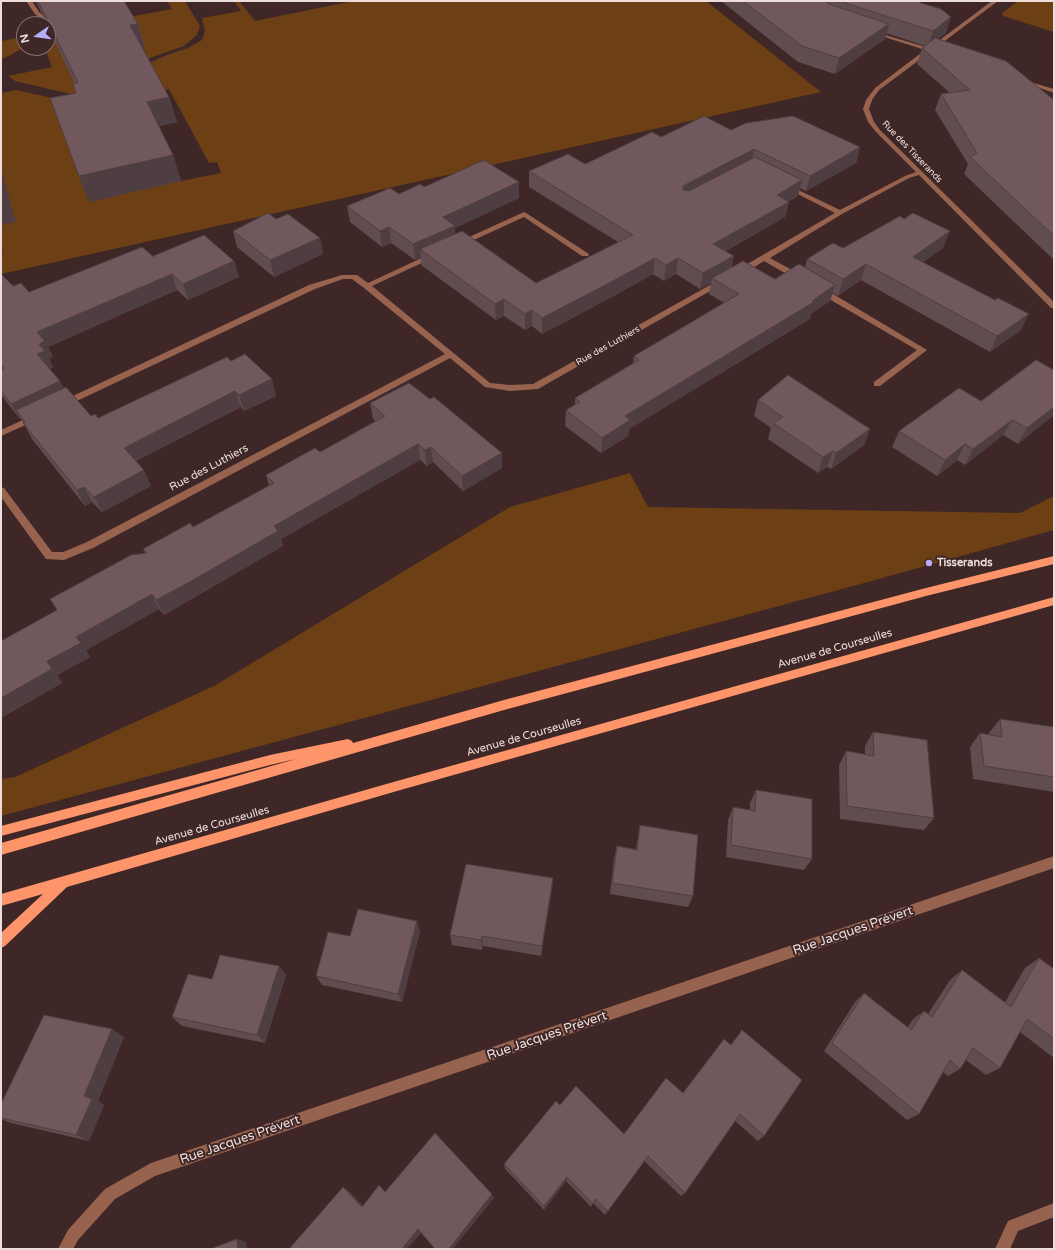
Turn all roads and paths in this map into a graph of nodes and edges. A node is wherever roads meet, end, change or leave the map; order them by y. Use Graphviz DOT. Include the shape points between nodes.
graph roads {
  1 [pos="29,1"];
  2 [pos="995,1"];
  3 [pos="62,19"];
  4 [pos="871,31"];
  5 [pos="928,50"];
  6 [pos="943,54"];
  7 [pos="1017,78"];
  8 [pos="1054,91"];
  9 [pos="920,174"];
  10 [pos="779,182"];
  11 [pos="840,213"];
  12 [pos="453,247"];
  13 [pos="439,253"];
  14 [pos="585,254"];
  15 [pos="765,258"];
  16 [pos="368,286"];
  17 [pos="1054,306"];
  18 [pos="449,355"];
  19 [pos="877,384"];
  20 [pos="54,408"];
  21 [pos="41,414"];
  22 [pos="1,433"];
  23 [pos="1,490"];
  24 [pos="1054,560"];
  25 [pos="1054,601"];
  26 [pos="415,732"];
  27 [pos="1,831"];
  28 [pos="1,849"];
  29 [pos="1054,862"];
  30 [pos="63,883"];
  31 [pos="1,900"];
  32 [pos="1,942"];
  33 [pos="1054,1210"];
  34 [pos="65,1249"];
  35 [pos="1002,1249"];
  1 -- 3 [label="street" via="36,13 42,17"];
  2 -- 5 [label="street, Rue des Tisserands"];
  4 -- 5 [label="street"];
  5 -- 6 [label="street"];
  5 -- 9 [label="street, Rue des Tisserands" via="877,89 866,109 878,131"];
  7 -- 8 [label="street"];
  9 -- 11 [label="street, Rue des Luthiers" via="907,177"];
  9 -- 17 [label="street, Rue des Tisserands"];
  10 -- 11 [label="street"];
  11 -- 15 [label="street, Rue des Luthiers"];
  12 -- 14 [label="street" via="524,214"];
  13 -- 16 [label="street"];
  15 -- 18 [label="street, Rue des Luthiers" via="536,387 510,388 488,385"];
  15 -- 19 [label="street" via="923,350"];
  16 -- 18 [label="street, Rue des Luthiers"];
  16 -- 20 [label="street, Rue des Luthiers" via="354,277 342,277 312,287"];
  18 -- 23 [label="street, Rue des Luthiers" via="90,545 64,556 49,556"];
  21 -- 22 [label="street"];
  24 -- 26 [label="main road" via="504,705"];
  25 -- 30 [label="main road, Avenue de Courseulles"];
  26 -- 27 [label="main road" via="270,760"];
  26 -- 28 [label="main road"];
  29 -- 34 [label="street, Rue Jacques Prévert" via="152,1170 110,1194 73,1235"];
  30 -- 31 [label="main road, Avenue de Courseulles"];
  30 -- 32 [label="main road"];
  33 -- 35 [label="street" via="1013,1226"];
}
